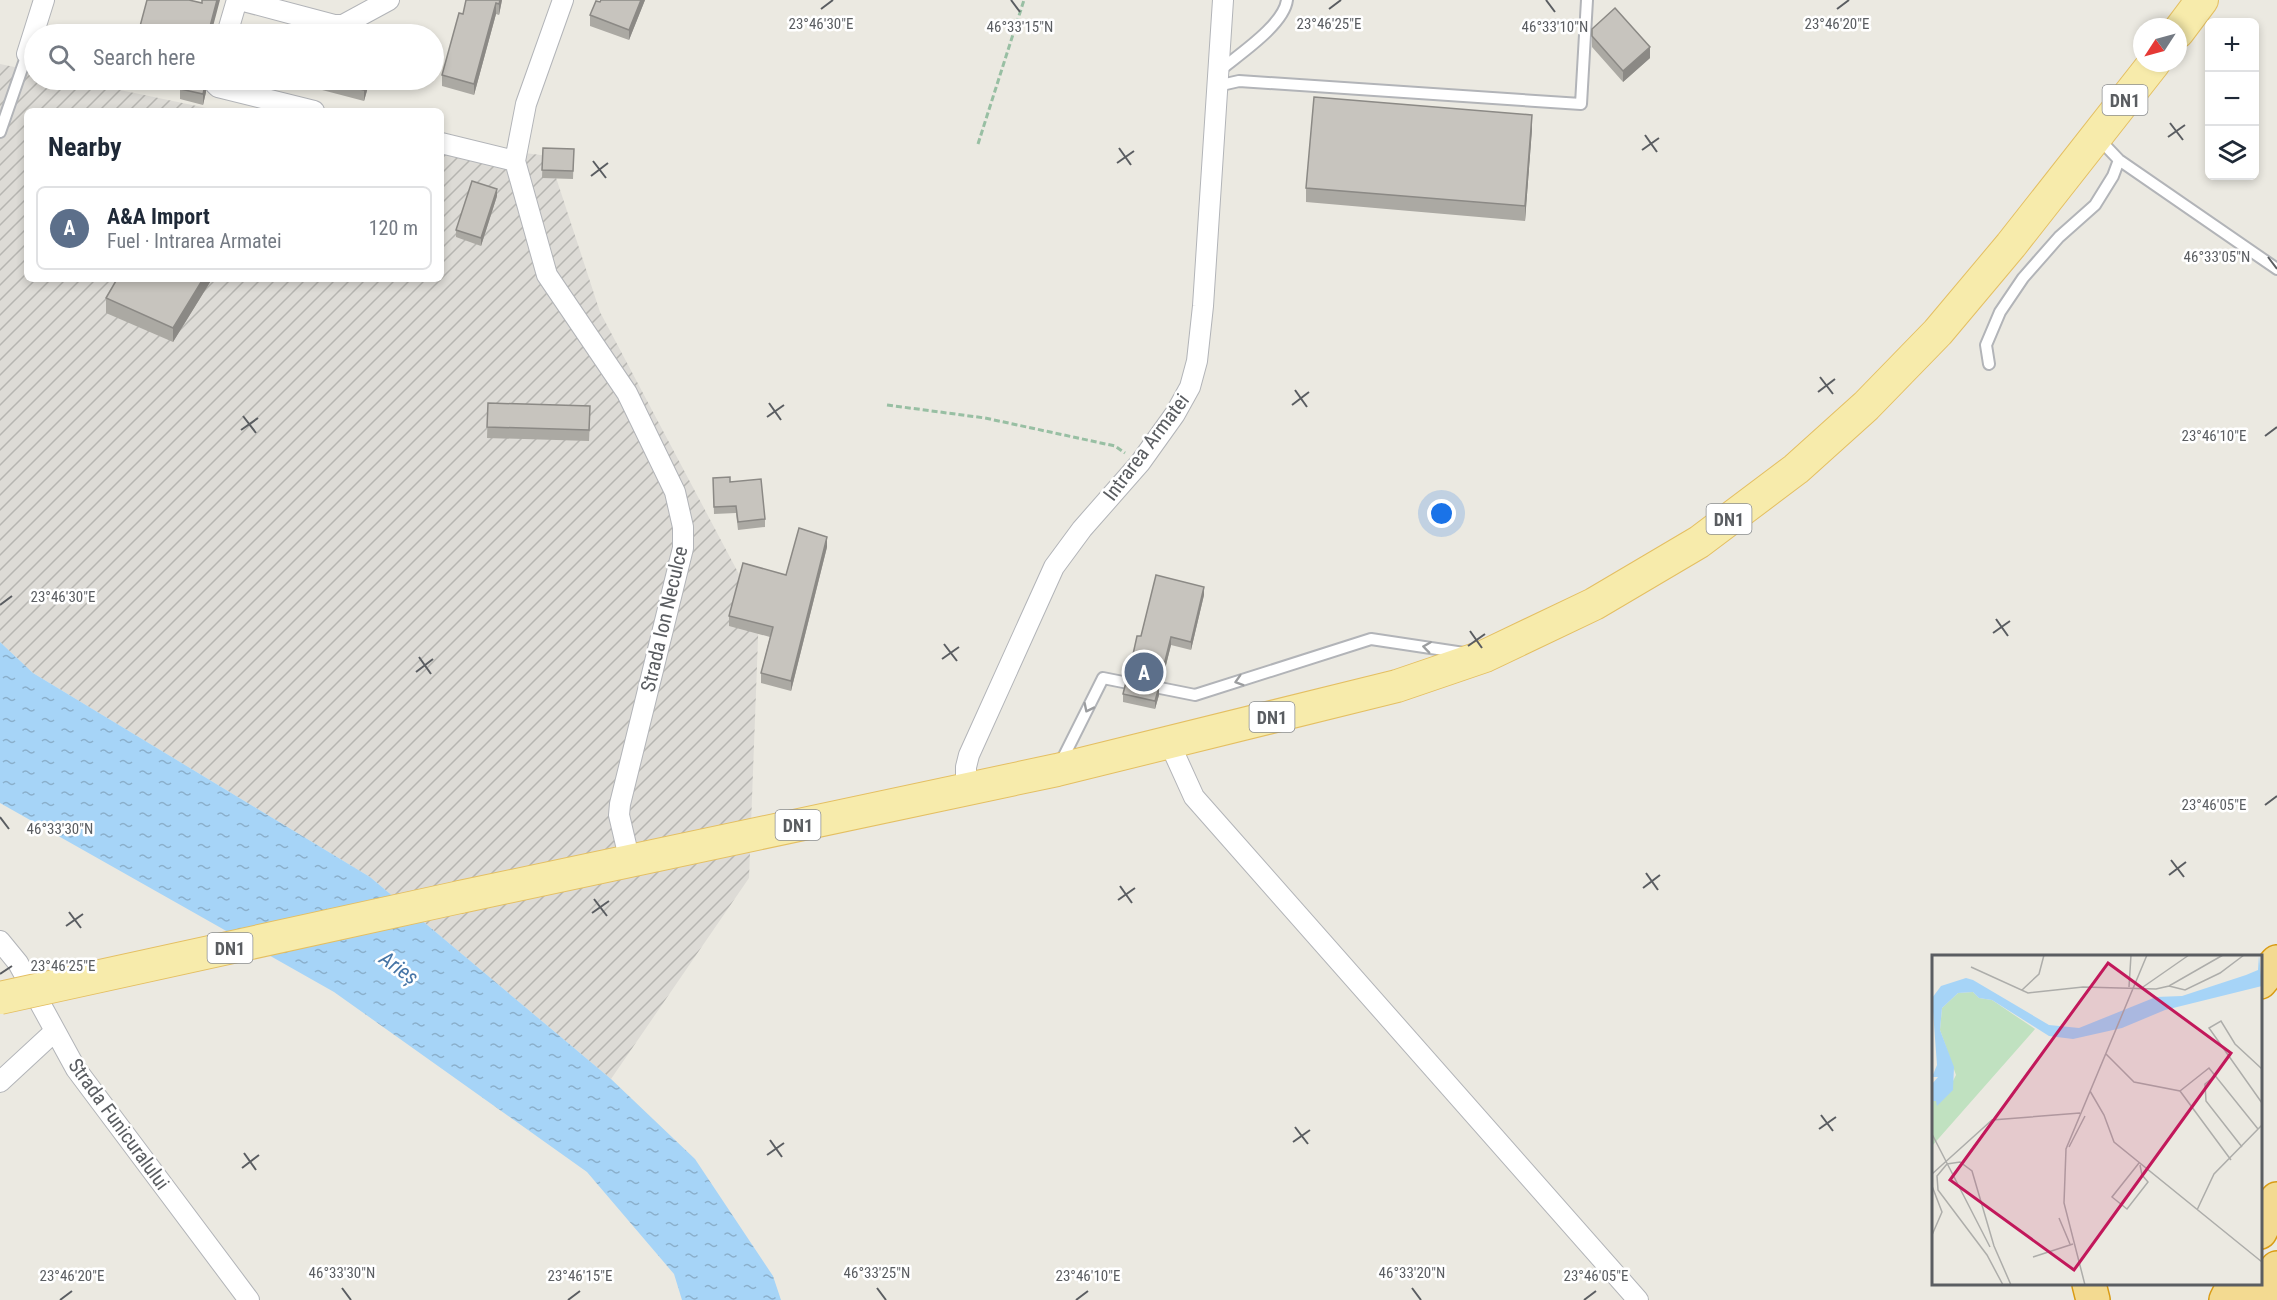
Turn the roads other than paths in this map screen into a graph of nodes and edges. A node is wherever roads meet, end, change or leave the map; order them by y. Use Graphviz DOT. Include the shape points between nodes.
graph roads {
  1 [pos="44,0"];
  2 [pos="238,0"];
  3 [pos="389,0"];
  4 [pos="563,0"];
  5 [pos="1223,0"];
  6 [pos="1287,0"];
  7 [pos="1587,0"];
  8 [pos="2202,0"];
  9 [pos="2187,20"];
  10 [pos="36,24"];
  11 [pos="230,24"];
  12 [pos="330,24"];
  13 [pos="345,24"];
  14 [pos="24,63"];
  15 [pos="2147,72"];
  16 [pos="1218,78"];
  17 [pos="230,90"];
  18 [pos="302,108"];
  19 [pos="0,132"];
  20 [pos="2096,137"];
  21 [pos="444,144"];
  22 [pos="2119,160"];
  23 [pos="515,161"];
  24 [pos="2277,269"];
  25 [pos="1989,364"];
  26 [pos="1485,656"];
  27 [pos="1128,683"];
  28 [pos="1161,688"];
  29 [pos="1169,742"];
  30 [pos="1057,770"];
  31 [pos="966,789"];
  32 [pos="630,862"];
  33 [pos="1,943"];
  34 [pos="2277,962"];
  35 [pos="2262,980"];
  36 [pos="0,998"];
  37 [pos="54,1032"];
  38 [pos="0,1082"];
  39 [pos="2277,1199"];
  40 [pos="2262,1228"];
  41 [pos="2277,1268"];
  42 [pos="2089,1285"];
  43 [pos="2234,1285"];
  44 [pos="249,1300"];
  45 [pos="1638,1300"];
  46 [pos="2093,1300"];
  47 [pos="2226,1300"];
  48 [pos="2261,1300"];
  1 -- 10 [label="street"];
  2 -- 11 [label="street"];
  2 -- 12 [label="street"];
  3 -- 13 [label="street"];
  4 -- 23 [label="street" via="526,104"];
  5 -- 16 [label="street, Intrarea Armatei"];
  6 -- 16 [label="lane" via="1278,20"];
  7 -- 16 [label="lane" via="1581,104"];
  8 -- 9 [label="main road"];
  14 -- 19 [label="lane"];
  15 -- 20 [label="main road, DN1"];
  16 -- 31 [label="street, Intrarea Armatei" via="1203,306 1190,387 1140,463 1054,567 969,755"];
  17 -- 18 [label="street"];
  20 -- 22 [label="lane"];
  20 -- 26 [label="main road, DN1" via="1938,332 1866,406 1796,469 1689,548 1594,604"];
  21 -- 23 [label="street"];
  22 -- 24 [label="lane"];
  22 -- 25 [label="lane" via="2095,204 2023,278 2000,312 1986,345"];
  23 -- 32 [label="street, Strada Ion Neculce" via="547,275 627,393 675,492 683,527 683,548 620,804"];
  26 -- 28 [label="lane, one-way" via="1371,639 1195,695"];
  26 -- 29 [label="main road, DN1" via="1396,686"];
  27 -- 30 [label="lane, one-way" via="1103,678"];
  29 -- 30 [label="main road, DN1"];
  29 -- 45 [label="street" via="1194,797"];
  30 -- 31 [label="main road, DN1"];
  31 -- 32 [label="main road, DN1"];
  32 -- 36 [label="main road, DN1, bridge"];
  33 -- 37 [label="street, Strada Funicuralului" via="18,963"];
  34 -- 35 [label="highway"];
  37 -- 38 [label="street"];
  37 -- 44 [label="street, Strada Funicuralului" via="76,1070"];
  39 -- 40 [label="highway"];
  41 -- 48 [label="highway"];
  42 -- 46 [label="highway"];
  43 -- 47 [label="highway"];
}
